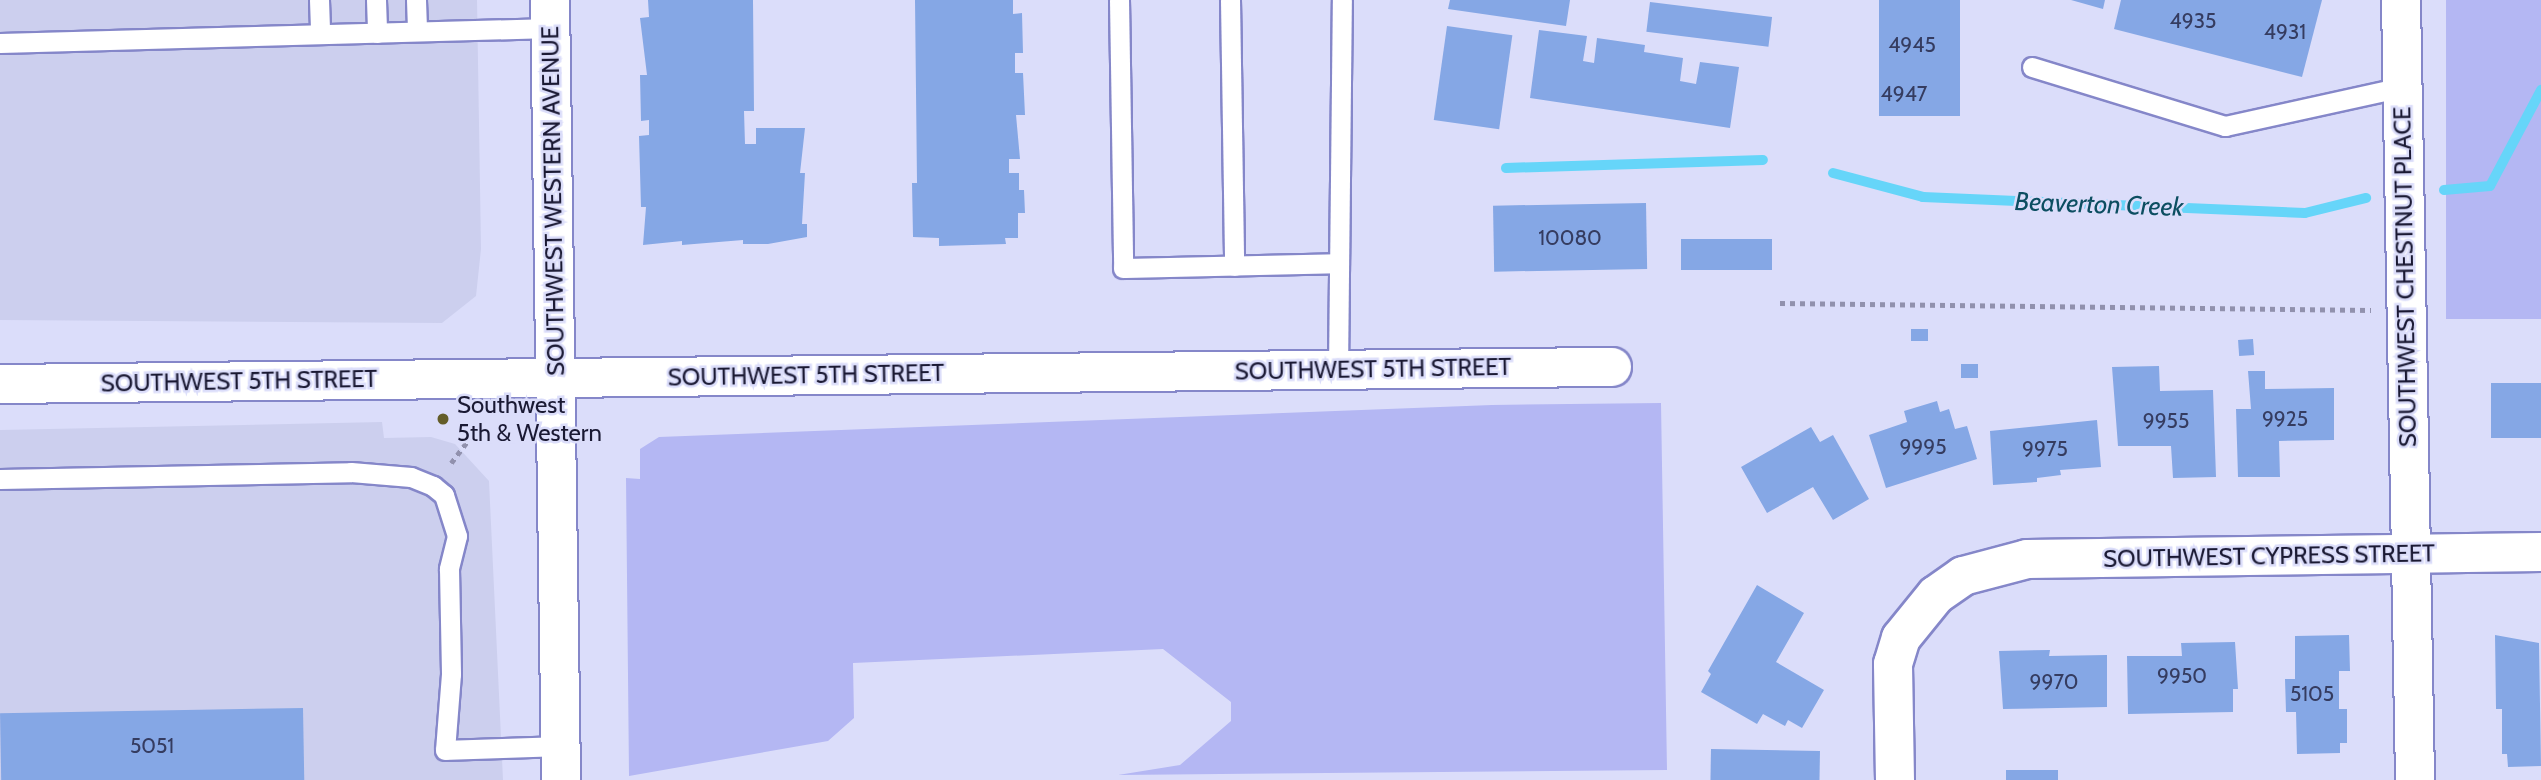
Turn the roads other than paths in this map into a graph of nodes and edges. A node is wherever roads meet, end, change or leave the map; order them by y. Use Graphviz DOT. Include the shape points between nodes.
graph roads {
  1 [pos="319,0"];
  2 [pos="376,0"];
  3 [pos="416,0"];
  4 [pos="1119,0"];
  5 [pos="1230,0"];
  6 [pos="1342,0"];
  7 [pos="2401,0"];
  8 [pos="551,14"];
  9 [pos="417,32"];
  10 [pos="377,33"];
  11 [pos="320,34"];
  12 [pos="0,43"];
  13 [pos="2032,66"];
  14 [pos="2402,87"];
  15 [pos="1338,263"];
  16 [pos="1234,266"];
  17 [pos="1612,367"];
  18 [pos="1338,370"];
  19 [pos="555,378"];
  20 [pos="0,384"];
  21 [pos="0,479"];
  22 [pos="2541,552"];
  23 [pos="2410,554"];
  24 [pos="561,763"];
  25 [pos="1895,780"];
  26 [pos="2415,780"];
  1 -- 11 [label="lane"];
  2 -- 10 [label="lane"];
  3 -- 9 [label="lane"];
  4 -- 16 [label="lane" via="1123,268"];
  5 -- 16 [label="lane"];
  6 -- 15 [label="lane"];
  7 -- 14 [label="street, SOUTHWEST CHESTNUT PLACE"];
  8 -- 9 [label="lane"];
  8 -- 19 [label="street, SOUTHWEST WESTERN AVENUE"];
  9 -- 10 [label="lane"];
  10 -- 11 [label="lane"];
  11 -- 12 [label="lane"];
  13 -- 14 [label="lane" via="2225,126"];
  14 -- 23 [label="street, SOUTHWEST CHESTNUT PLACE"];
  15 -- 16 [label="lane"];
  15 -- 18 [label="lane"];
  17 -- 18 [label="street, SOUTHWEST 5TH STREET"];
  18 -- 19 [label="street, SOUTHWEST 5TH STREET"];
  19 -- 20 [label="street, SOUTHWEST 5TH STREET"];
  19 -- 24 [label="street, SOUTHWEST WESTERN AVENUE"];
  21 -- 24 [label="lane" via="351,472 411,477 433,486 444,495 457,536 449,569 452,674 445,750"];
  22 -- 23 [label="street, SOUTHWEST CYPRESS STREET"];
  23 -- 25 [label="street, SOUTHWEST CYPRESS STREET" via="2027,559 1963,576 1936,595 1901,638 1893,664"];
  23 -- 26 [label="street, SOUTHWEST CHESTNUT PLACE"];
}
